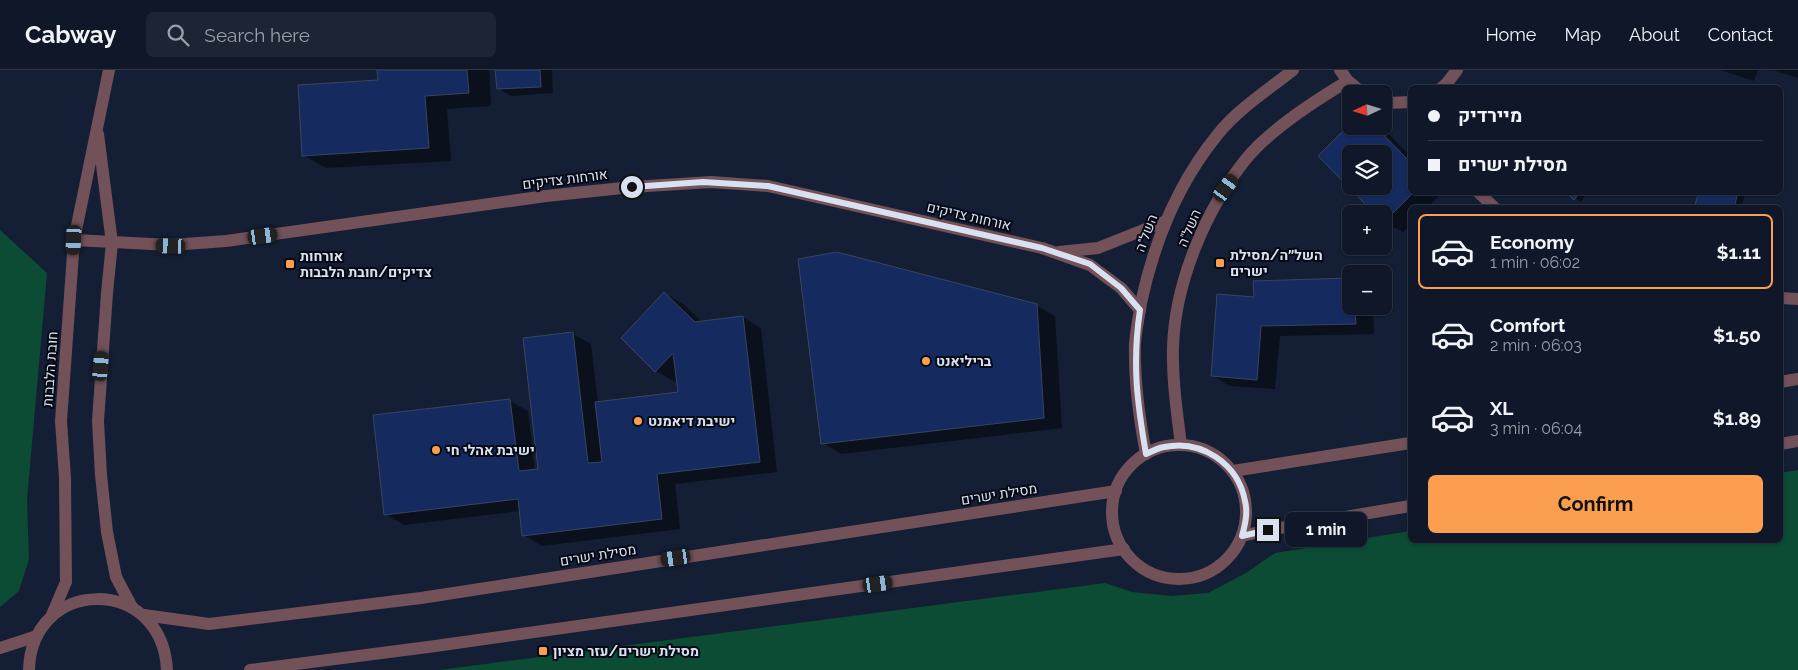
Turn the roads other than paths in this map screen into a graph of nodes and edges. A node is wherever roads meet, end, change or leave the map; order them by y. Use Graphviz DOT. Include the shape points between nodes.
graph roads {
  1 [pos="108,70"];
  2 [pos="1293,70"];
  3 [pos="1340,70"];
  4 [pos="1457,70"];
  5 [pos="1348,82"];
  6 [pos="1352,85"];
  7 [pos="1445,85"];
  8 [pos="1408,102"];
  9 [pos="1392,103"];
  10 [pos="97,123"];
  11 [pos="1481,195"];
  12 [pos="1491,205"];
  13 [pos="1166,221"];
  14 [pos="74,240"];
  15 [pos="112,243"];
  16 [pos="1054,253"];
  17 [pos="1783,298"];
  18 [pos="1798,299"];
  19 [pos="1140,310"];
  20 [pos="1798,380"];
  21 [pos="1783,382"];
  22 [pos="1798,441"];
  23 [pos="1408,443"];
  24 [pos="1783,444"];
  25 [pos="1181,445"];
  26 [pos="1146,454"];
  27 [pos="1233,471"];
  28 [pos="1116,491"];
  29 [pos="1408,506"];
  30 [pos="1242,536"];
  31 [pos="1124,549"];
  32 [pos="132,607"];
  33 [pos="144,615"];
  34 [pos="51,617"];
  35 [pos="37,636"];
  36 [pos="0,648"];
  37 [pos="29,670"];
  38 [pos="166,670"];
  39 [pos="250,670"];
  1 -- 10 [label="street, חובת הלבבות"];
  2 -- 13 [label="street, השל\"ה" via="1218,133 1176,198"];
  3 -- 5 [label="street"];
  4 -- 7 [label="street"];
  5 -- 6 [label="street"];
  5 -- 25 [label="street, השל”ה" via="1316,100 1247,158 1210,215 1184,282 1173,345"];
  8 -- 9 [label="street"];
  10 -- 14 [label="street, חובת הלבבות"];
  10 -- 15 [label="street, חובת הלבבות"];
  11 -- 12 [label="street"];
  13 -- 16 [label="street" via="1098,248"];
  13 -- 19 [label="street, השל\"ה" via="1148,272"];
  14 -- 15 [label="street, אורחות צדיקים"];
  14 -- 34 [label="street, חובת הלבבות" via="61,421 66,582"];
  15 -- 16 [label="street, אורחות צדיקים" via="171,246 226,241 546,196 703,182 768,186"];
  15 -- 32 [label="street, חובת הלבבות" via="98,421 107,532 116,577"];
  16 -- 19 [label="street, אורחות צדיקים" via="1090,264 1121,288"];
  17 -- 18 [label="street"];
  19 -- 26 [label="street, השל\"ה" via="1135,372"];
  20 -- 21 [label="street"];
  22 -- 24 [label="street"];
  23 -- 27 [label="street"];
  25 -- 26 [label="street" via="1163,447"];
  25 -- 27 [label="street" via="1201,448"];
  26 -- 28 [label="street" via="1123,476"];
  27 -- 30 [label="street" via="1246,502"];
  28 -- 31 [label="street" via="1113,521"];
  28 -- 33 [label="street, מסילת ישרים" via="422,598 209,624"];
  29 -- 30 [label="street"];
  30 -- 31 [label="street" via="1220,565 1187,579 1168,579 1151,573"];
  31 -- 39 [label="street"];
  32 -- 33 [label="street"];
  32 -- 34 [label="street" via="112,600 90,599 70,604"];
  33 -- 38 [label="street" via="158,633 166,654"];
  34 -- 35 [label="street"];
  35 -- 36 [label="street"];
  35 -- 37 [label="street"];
}
